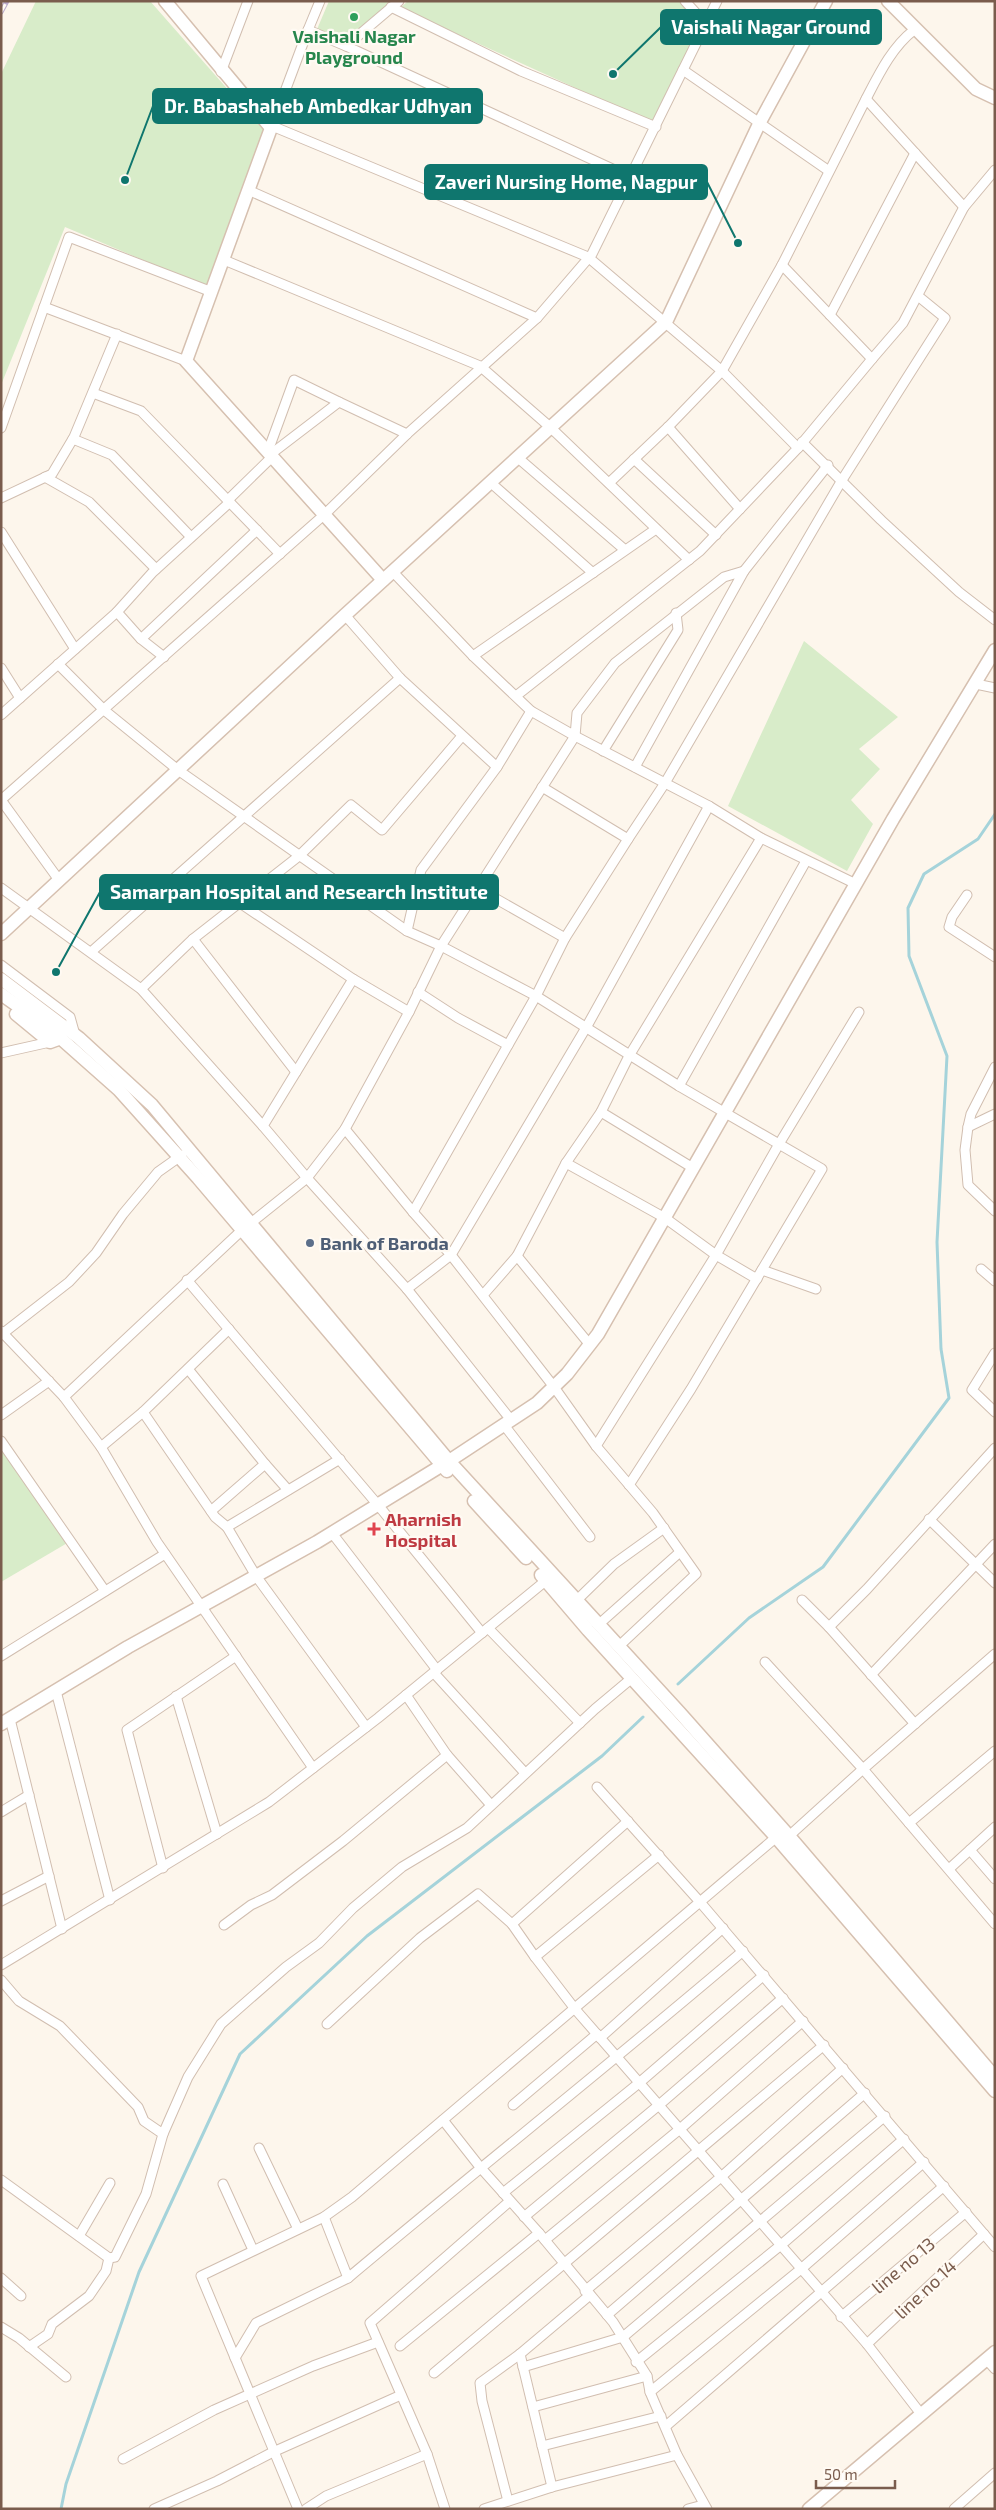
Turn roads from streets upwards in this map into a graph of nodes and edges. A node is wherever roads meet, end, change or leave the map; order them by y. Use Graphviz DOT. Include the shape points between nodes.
graph roads {
  1 [pos="165,1"];
  2 [pos="248,1"];
  3 [pos="320,1"];
  4 [pos="685,1"];
  5 [pos="717,1"];
  6 [pos="826,1"];
  7 [pos="888,1"];
  8 [pos="395,4"];
  9 [pos="706,24"];
  10 [pos="308,30"];
  11 [pos="914,30"];
  12 [pos="346,46"];
  13 [pos="683,70"];
  14 [pos="221,72"];
  15 [pos="995,98"];
  16 [pos="866,99"];
  17 [pos="760,122"];
  18 [pos="271,127"];
  19 [pos="656,127"];
  20 [pos="915,154"];
  21 [pos="995,170"];
  22 [pos="830,172"];
  23 [pos="630,177"];
  24 [pos="248,190"];
  25 [pos="964,208"];
  26 [pos="588,257"];
  27 [pos="224,260"];
  28 [pos="782,265"];
  29 [pos="212,292"];
  30 [pos="918,296"];
  31 [pos="44,307"];
  32 [pos="830,315"];
  33 [pos="537,318"];
  34 [pos="666,322"];
  35 [pos="117,334"];
  36 [pos="872,359"];
  37 [pos="186,361"];
  38 [pos="480,366"];
  39 [pos="722,371"];
  40 [pos="93,393"];
  41 [pos="339,402"];
  42 [pos="4,410"];
  43 [pos="550,427"];
  44 [pos="668,427"];
  45 [pos="1,428"];
  46 [pos="406,434"];
  47 [pos="73,439"];
  48 [pos="800,445"];
  49 [pos="271,453"];
  50 [pos="517,457"];
  51 [pos="634,460"];
  52 [pos="828,465"];
  53 [pos="45,477"];
  54 [pos="842,480"];
  55 [pos="490,482"];
  56 [pos="609,483"];
  57 [pos="1,498"];
  58 [pos="229,501"];
  59 [pos="740,509"];
  60 [pos="325,514"];
  61 [pos="656,529"];
  62 [pos="257,530"];
  63 [pos="1,532"];
  64 [pos="716,535"];
  65 [pos="191,537"];
  66 [pos="625,550"];
  67 [pos="280,554"];
  68 [pos="689,560"];
  69 [pos="156,569"];
  70 [pos="744,571"];
  71 [pos="593,573"];
  72 [pos="388,576"];
  73 [pos="117,612"];
  74 [pos="676,613"];
  75 [pos="345,615"];
  76 [pos="995,620"];
  77 [pos="141,639"];
  78 [pos="75,649"];
  79 [pos="995,650"];
  80 [pos="473,656"];
  81 [pos="164,657"];
  82 [pos="58,664"];
  83 [pos="1,668"];
  84 [pos="400,678"];
  85 [pos="976,684"];
  86 [pos="995,688"];
  87 [pos="516,696"];
  88 [pos="20,698"];
  89 [pos="104,710"];
  90 [pos="531,711"];
  91 [pos="1,715"];
  92 [pos="462,736"];
  93 [pos="575,736"];
  94 [pos="603,751"];
  95 [pos="497,767"];
  96 [pos="635,767"];
  97 [pos="178,770"];
  98 [pos="665,783"];
  99 [pos="542,787"];
  100 [pos="1,800"];
  101 [pos="709,806"];
  102 [pos="242,816"];
  103 [pos="760,838"];
  104 [pos="628,839"];
  105 [pos="299,856"];
  106 [pos="806,861"];
  107 [pos="59,880"];
  108 [pos="856,884"];
  109 [pos="1,888"];
  110 [pos="477,888"];
  111 [pos="968,895"];
  112 [pos="240,904"];
  113 [pos="30,907"];
  114 [pos="407,930"];
  115 [pos="1,934"];
  116 [pos="565,938"];
  117 [pos="193,939"];
  118 [pos="441,946"];
  119 [pos="91,952"];
  120 [pos="995,958"];
  121 [pos="1,966"];
  122 [pos="1,979"];
  123 [pos="353,979"];
  124 [pos="140,989"];
  125 [pos="418,992"];
  126 [pos="1,994"];
  127 [pos="536,996"];
  128 [pos="1,1003"];
  129 [pos="409,1012"];
  130 [pos="859,1012"];
  131 [pos="52,1024"];
  132 [pos="587,1026"];
  133 [pos="75,1034"];
  134 [pos="55,1040"];
  135 [pos="508,1045"];
  136 [pos="1,1053"];
  137 [pos="629,1056"];
  138 [pos="995,1067"];
  139 [pos="296,1072"];
  140 [pos="678,1086"];
  141 [pos="601,1112"];
  142 [pos="725,1112"];
  143 [pos="995,1114"];
  144 [pos="263,1126"];
  145 [pos="968,1127"];
  146 [pos="345,1129"];
  147 [pos="779,1144"];
  148 [pos="184,1154"];
  149 [pos="566,1162"];
  150 [pos="693,1168"];
  151 [pos="307,1178"];
  152 [pos="995,1211"];
  153 [pos="413,1212"];
  154 [pos="664,1218"];
  155 [pos="246,1227"];
  156 [pos="452,1255"];
  157 [pos="716,1255"];
  158 [pos="517,1256"];
  159 [pos="981,1269"];
  160 [pos="762,1270"];
  161 [pos="757,1278"];
  162 [pos="187,1280"];
  163 [pos="995,1281"];
  164 [pos="406,1289"];
  165 [pos="816,1289"];
  166 [pos="483,1295"];
  167 [pos="229,1329"];
  168 [pos="2,1333"];
  169 [pos="590,1345"];
  170 [pos="995,1353"];
  171 [pos="188,1369"];
  172 [pos="49,1382"];
  173 [pos="554,1387"];
  174 [pos="64,1397"];
  175 [pos="142,1412"];
  176 [pos="995,1412"];
  177 [pos="1,1415"];
  178 [pos="508,1422"];
  179 [pos="1,1441"];
  180 [pos="596,1446"];
  181 [pos="101,1447"];
  182 [pos="995,1448"];
  183 [pos="340,1459"];
  184 [pos="446,1463"];
  185 [pos="265,1464"];
  186 [pos="629,1485"];
  187 [pos="288,1490"];
  188 [pos="378,1504"];
  189 [pos="211,1512"];
  190 [pos="929,1519"];
  191 [pos="227,1527"];
  192 [pos="664,1528"];
  193 [pos="332,1533"];
  194 [pos="590,1537"];
  195 [pos="995,1544"];
  196 [pos="680,1552"];
  197 [pos="165,1554"];
  198 [pos="975,1564"];
  199 [pos="256,1576"];
  200 [pos="550,1578"];
  201 [pos="995,1583"];
  202 [pos="105,1591"];
  203 [pos="802,1600"];
  204 [pos="576,1601"];
  205 [pos="202,1606"];
  206 [pos="598,1625"];
  207 [pos="829,1626"];
  208 [pos="485,1631"];
  209 [pos="618,1647"];
  210 [pos="995,1654"];
  211 [pos="1,1656"];
  212 [pos="236,1656"];
  213 [pos="765,1662"];
  214 [pos="436,1671"];
  215 [pos="871,1675"];
  216 [pos="632,1678"];
  217 [pos="56,1691"];
  218 [pos="176,1696"];
  219 [pos="406,1696"];
  220 [pos="663,1703"];
  221 [pos="5,1722"];
  222 [pos="580,1723"];
  223 [pos="916,1724"];
  224 [pos="366,1728"];
  225 [pos="995,1752"];
  226 [pos="447,1755"];
  227 [pos="313,1768"];
  228 [pos="862,1769"];
  229 [pos="525,1773"];
  230 [pos="597,1787"];
  231 [pos="28,1795"];
  232 [pos="491,1805"];
  233 [pos="1,1812"];
  234 [pos="628,1821"];
  235 [pos="909,1822"];
  236 [pos="994,1828"];
  237 [pos="217,1834"];
  238 [pos="783,1834"];
  239 [pos="970,1850"];
  240 [pos="659,1856"];
  241 [pos="162,1868"];
  242 [pos="949,1869"];
  243 [pos="49,1876"];
  244 [pos="995,1879"];
  245 [pos="110,1900"];
  246 [pos="1,1901"];
  247 [pos="700,1902"];
  248 [pos="512,1924"];
  249 [pos="995,1924"];
  250 [pos="224,1926"];
  251 [pos="723,1928"];
  252 [pos="62,1929"];
  253 [pos="743,1951"];
  254 [pos="535,1957"];
  255 [pos="1,1965"];
  256 [pos="764,1975"];
  257 [pos="1,1980"];
  258 [pos="784,1998"];
  259 [pos="575,2009"];
  260 [pos="803,2021"];
  261 [pos="327,2024"];
  262 [pos="598,2036"];
  263 [pos="824,2045"];
  264 [pos="618,2058"];
  265 [pos="843,2068"];
  266 [pos="995,2077"];
  267 [pos="639,2082"];
  268 [pos="995,2091"];
  269 [pos="865,2093"];
  270 [pos="513,2105"];
  271 [pos="659,2105"];
  272 [pos="885,2116"];
  273 [pos="444,2120"];
  274 [pos="680,2129"];
  275 [pos="163,2134"];
  276 [pos="904,2139"];
  277 [pos="259,2148"];
  278 [pos="700,2152"];
  279 [pos="924,2162"];
  280 [pos="480,2168"];
  281 [pos="722,2177"];
  282 [pos="1,2180"];
  283 [pos="110,2183"];
  284 [pos="223,2184"];
  285 [pos="944,2186"];
  286 [pos="503,2193"];
  287 [pos="742,2200"];
  288 [pos="510,2201"];
  289 [pos="966,2212"];
  290 [pos="324,2216"];
  291 [pos="524,2217"];
  292 [pos="762,2222"];
  293 [pos="298,2228"];
  294 [pos="984,2234"];
  295 [pos="79,2236"];
  296 [pos="542,2237"];
  297 [pos="781,2245"];
  298 [pos="995,2247"];
  299 [pos="253,2250"];
  300 [pos="109,2258"];
  301 [pos="564,2264"];
  302 [pos="801,2269"];
  303 [pos="1,2278"];
  304 [pos="348,2278"];
  305 [pos="588,2293"];
  306 [pos="821,2293"];
  307 [pos="22,2296"];
  308 [pos="607,2315"];
  309 [pos="841,2317"];
  310 [pos="1,2328"];
  311 [pos="623,2337"];
  312 [pos="378,2342"];
  313 [pos="867,2344"];
  314 [pos="29,2346"];
  315 [pos="400,2346"];
  316 [pos="520,2354"];
  317 [pos="235,2358"];
  318 [pos="992,2360"];
  319 [pos="636,2362"];
  320 [pos="523,2367"];
  321 [pos="434,2373"];
  322 [pos="647,2376"];
  323 [pos="66,2377"];
  324 [pos="650,2392"];
  325 [pos="250,2394"];
  326 [pos="401,2395"];
  327 [pos="534,2407"];
  328 [pos="921,2414"];
  329 [pos="661,2416"];
  330 [pos="666,2426"];
  331 [pos="542,2446"];
  332 [pos="273,2452"];
  333 [pos="427,2454"];
  334 [pos="677,2456"];
  335 [pos="123,2459"];
  336 [pos="995,2474"];
  337 [pos="552,2487"];
  338 [pos="508,2501"];
  339 [pos="705,2507"];
  340 [pos="154,2509"];
  341 [pos="298,2509"];
  342 [pos="306,2509"];
  343 [pos="444,2509"];
  344 [pos="484,2509"];
  345 [pos="688,2509"];
  346 [pos="809,2509"];
  347 [pos="954,2509"];
  1 -- 14 [label="street"];
  2 -- 14 [label="street"];
  3 -- 10 [label="street"];
  4 -- 9 [label="street"];
  5 -- 9 [label="street"];
  6 -- 17 [label="street"];
  7 -- 11 [label="street"];
  8 -- 12 [label="street"];
  8 -- 19 [label="street" via="521,71"];
  9 -- 13 [label="street"];
  10 -- 12 [label="street"];
  10 -- 18 [label="street"];
  11 -- 15 [label="street" via="976,88"];
  11 -- 16 [label="street" via="882,68"];
  12 -- 23 [label="street"];
  13 -- 17 [label="street"];
  13 -- 19 [label="street"];
  14 -- 18 [label="street"];
  16 -- 20 [label="street"];
  16 -- 22 [label="street"];
  17 -- 22 [label="street"];
  17 -- 34 [label="street"];
  18 -- 24 [label="street"];
  18 -- 26 [label="street"];
  19 -- 23 [label="street"];
  20 -- 25 [label="street"];
  20 -- 32 [label="street"];
  21 -- 25 [label="street"];
  22 -- 28 [label="street"];
  23 -- 26 [label="street"];
  24 -- 27 [label="street"];
  24 -- 33 [label="street"];
  25 -- 30 [label="street"];
  26 -- 33 [label="street"];
  26 -- 34 [label="street"];
  27 -- 29 [label="street"];
  27 -- 38 [label="street"];
  28 -- 32 [label="street"];
  28 -- 39 [label="street"];
  29 -- 31 [label="street" via="69,238"];
  29 -- 37 [label="street"];
  30 -- 36 [label="street" via="903,323"];
  30 -- 54 [label="street" via="945,318"];
  31 -- 35 [label="street"];
  31 -- 42 [label="street"];
  32 -- 36 [label="street"];
  33 -- 38 [label="street"];
  34 -- 39 [label="street"];
  34 -- 43 [label="street"];
  35 -- 37 [label="street"];
  35 -- 40 [label="street"];
  36 -- 48 [label="street"];
  37 -- 49 [label="street"];
  38 -- 43 [label="street"];
  38 -- 46 [label="street"];
  39 -- 44 [label="street"];
  39 -- 48 [label="street"];
  40 -- 47 [label="street"];
  40 -- 58 [label="street" via="141,411"];
  41 -- 46 [label="street"];
  41 -- 49 [label="street"];
  41 -- 49 [label="street" via="294,380"];
  42 -- 45 [label="street"];
  43 -- 50 [label="street"];
  43 -- 56 [label="street"];
  44 -- 51 [label="street"];
  44 -- 59 [label="street"];
  46 -- 60 [label="street"];
  47 -- 53 [label="street" via="52,474"];
  47 -- 65 [label="street" via="112,455"];
  48 -- 52 [label="street"];
  48 -- 59 [label="street"];
  49 -- 58 [label="street"];
  49 -- 60 [label="street"];
  50 -- 55 [label="street"];
  50 -- 66 [label="street"];
  51 -- 56 [label="street"];
  51 -- 64 [label="street"];
  52 -- 54 [label="street"];
  52 -- 70 [label="street"];
  53 -- 57 [label="street"];
  53 -- 69 [label="street" via="89,502"];
  54 -- 76 [label="street" via="959,592"];
  54 -- 98 [label="street"];
  55 -- 71 [label="street"];
  55 -- 72 [label="street"];
  56 -- 61 [label="street"];
  58 -- 62 [label="street"];
  58 -- 65 [label="street"];
  59 -- 64 [label="street"];
  60 -- 67 [label="street"];
  60 -- 72 [label="street"];
  61 -- 66 [label="street"];
  61 -- 68 [label="street"];
  62 -- 67 [label="street"];
  62 -- 77 [label="street"];
  63 -- 78 [label="street"];
  64 -- 68 [label="street"];
  65 -- 69 [label="street"];
  66 -- 71 [label="street"];
  67 -- 81 [label="street"];
  68 -- 87 [label="street"];
  69 -- 73 [label="street"];
  70 -- 74 [label="street" via="724,576"];
  70 -- 96 [label="street"];
  71 -- 80 [label="street"];
  72 -- 75 [label="street"];
  72 -- 80 [label="street"];
  73 -- 77 [label="street"];
  73 -- 78 [label="street"];
  74 -- 93 [label="street" via="615,663 577,713"];
  74 -- 94 [label="street" via="678,630"];
  75 -- 84 [label="street"];
  75 -- 97 [label="street"];
  77 -- 81 [label="street"];
  78 -- 82 [label="street"];
  79 -- 85 [label="street"];
  80 -- 87 [label="street"];
  81 -- 89 [label="street"];
  82 -- 88 [label="street"];
  82 -- 89 [label="street"];
  83 -- 88 [label="street"];
  84 -- 92 [label="street"];
  84 -- 102 [label="street"];
  85 -- 86 [label="street"];
  85 -- 108 [label="street"];
  87 -- 90 [label="street"];
  88 -- 91 [label="street"];
  89 -- 97 [label="street"];
  89 -- 100 [label="street"];
  90 -- 93 [label="street"];
  90 -- 95 [label="street"];
  92 -- 95 [label="street"];
  92 -- 105 [label="street" via="382,830 351,806"];
  93 -- 94 [label="street"];
  93 -- 99 [label="street"];
  94 -- 96 [label="street"];
  95 -- 114 [label="street" via="421,870"];
  96 -- 98 [label="street"];
  97 -- 102 [label="street"];
  97 -- 107 [label="street"];
  98 -- 101 [label="street"];
  98 -- 104 [label="street"];
  99 -- 104 [label="street"];
  99 -- 110 [label="street"];
  100 -- 107 [label="street"];
  101 -- 103 [label="street"];
  101 -- 132 [label="street"];
  102 -- 105 [label="street"];
  102 -- 119 [label="street"];
  103 -- 106 [label="street"];
  103 -- 137 [label="street"];
  104 -- 116 [label="street"];
  105 -- 112 [label="street"];
  105 -- 114 [label="street"];
  106 -- 108 [label="street"];
  106 -- 140 [label="street"];
  107 -- 113 [label="street"];
  108 -- 142 [label="street"];
  109 -- 113 [label="street"];
  110 -- 116 [label="street"];
  110 -- 118 [label="street"];
  111 -- 120 [label="street" via="952,917 949,927"];
  112 -- 117 [label="street"];
  112 -- 123 [label="street"];
  113 -- 115 [label="street"];
  113 -- 119 [label="street"];
  114 -- 118 [label="street"];
  116 -- 127 [label="street"];
  117 -- 124 [label="street"];
  117 -- 139 [label="street"];
  118 -- 125 [label="street"];
  118 -- 127 [label="street"];
  119 -- 124 [label="street"];
  121 -- 133 [label="street" via="70,1017"];
  122 -- 131 [label="street"];
  123 -- 129 [label="street"];
  123 -- 139 [label="street"];
  124 -- 144 [label="street"];
  125 -- 129 [label="street"];
  125 -- 135 [label="street"];
  126 -- 131 [label="street"];
  127 -- 132 [label="street"];
  127 -- 135 [label="street"];
  128 -- 134 [label="street"];
  129 -- 146 [label="street"];
  130 -- 147 [label="street"];
  131 -- 133 [label="street"];
  131 -- 134 [label="street"];
  132 -- 137 [label="street"];
  132 -- 156 [label="street"];
  133 -- 148 [label="street" via="152,1105"];
  134 -- 136 [label="street"];
  134 -- 148 [label="street" via="119,1090"];
  135 -- 153 [label="street"];
  137 -- 140 [label="street"];
  137 -- 141 [label="street"];
  138 -- 145 [label="street" via="971,1114"];
  139 -- 144 [label="street"];
  140 -- 142 [label="street"];
  141 -- 149 [label="street"];
  141 -- 150 [label="street"];
  142 -- 147 [label="street"];
  142 -- 150 [label="street"];
  143 -- 145 [label="street"];
  144 -- 151 [label="street"];
  145 -- 152 [label="street" via="965,1150 968,1185"];
  146 -- 151 [label="street"];
  146 -- 153 [label="street"];
  147 -- 157 [label="street"];
  147 -- 160 [label="street" via="822,1169"];
  148 -- 155 [label="street"];
  148 -- 168 [label="street" via="158,1172 96,1253 69,1282"];
  149 -- 154 [label="street"];
  149 -- 158 [label="street"];
  150 -- 154 [label="street"];
  151 -- 155 [label="street"];
  151 -- 164 [label="street"];
  153 -- 156 [label="street"];
  154 -- 157 [label="street"];
  154 -- 169 [label="street"];
  155 -- 162 [label="street"];
  155 -- 184 [label="street"];
  156 -- 164 [label="street"];
  156 -- 166 [label="street"];
  157 -- 161 [label="street"];
  157 -- 180 [label="street"];
  158 -- 166 [label="street"];
  158 -- 169 [label="street"];
  159 -- 163 [label="street"];
  160 -- 161 [label="street"];
  160 -- 165 [label="street"];
  161 -- 186 [label="street"];
  162 -- 167 [label="street"];
  162 -- 174 [label="street"];
  164 -- 178 [label="street"];
  166 -- 173 [label="street"];
  167 -- 171 [label="street"];
  167 -- 183 [label="street"];
  168 -- 172 [label="street"];
  169 -- 173 [label="street"];
  170 -- 176 [label="street" via="972,1390"];
  171 -- 175 [label="street"];
  171 -- 185 [label="street"];
  172 -- 174 [label="street"];
  172 -- 177 [label="street"];
  173 -- 178 [label="street"];
  173 -- 180 [label="street"];
  174 -- 181 [label="street"];
  175 -- 181 [label="street"];
  175 -- 189 [label="street"];
  178 -- 184 [label="street"];
  178 -- 194 [label="street"];
  179 -- 202 [label="street"];
  180 -- 186 [label="street"];
  181 -- 197 [label="street"];
  182 -- 190 [label="street"];
  183 -- 187 [label="street"];
  183 -- 188 [label="street"];
  184 -- 188 [label="street"];
  184 -- 200 [label="street"];
  185 -- 187 [label="street"];
  185 -- 189 [label="street"];
  186 -- 192 [label="street"];
  187 -- 191 [label="street"];
  188 -- 193 [label="street"];
  188 -- 208 [label="street"];
  189 -- 191 [label="street"];
  190 -- 198 [label="street"];
  190 -- 207 [label="street"];
  191 -- 199 [label="street"];
  192 -- 196 [label="street"];
  192 -- 204 [label="street" via="614,1564"];
  193 -- 199 [label="street"];
  193 -- 214 [label="street"];
  195 -- 198 [label="street"];
  196 -- 206 [label="street"];
  196 -- 209 [label="street" via="696,1574"];
  197 -- 202 [label="street"];
  197 -- 205 [label="street"];
  198 -- 201 [label="street"];
  198 -- 215 [label="street"];
  199 -- 205 [label="street"];
  199 -- 224 [label="street"];
  200 -- 204 [label="street"];
  200 -- 208 [label="street"];
  200 -- 216 [label="street"];
  202 -- 211 [label="street"];
  203 -- 207 [label="street"];
  204 -- 206 [label="street"];
  205 -- 212 [label="street"];
  205 -- 217 [label="street"];
  206 -- 209 [label="street"];
  207 -- 215 [label="street"];
  208 -- 214 [label="street"];
  208 -- 222 [label="street"];
  209 -- 220 [label="street"];
  210 -- 223 [label="street"];
  212 -- 218 [label="street"];
  212 -- 227 [label="street"];
  213 -- 228 [label="street"];
  214 -- 219 [label="street"];
  214 -- 229 [label="street"];
  215 -- 223 [label="street"];
  216 -- 220 [label="street"];
  216 -- 222 [label="street"];
  217 -- 221 [label="street"];
  217 -- 245 [label="street"];
  218 -- 237 [label="street"];
  218 -- 241 [label="street" via="127,1730"];
  219 -- 224 [label="street"];
  219 -- 226 [label="street"];
  220 -- 238 [label="street"];
  221 -- 231 [label="street"];
  222 -- 229 [label="street"];
  223 -- 228 [label="street"];
  224 -- 227 [label="street"];
  225 -- 235 [label="street"];
  226 -- 232 [label="street"];
  226 -- 250 [label="street" via="343,1841 272,1895 251,1905"];
  227 -- 237 [label="street" via="269,1802"];
  228 -- 235 [label="street"];
  228 -- 238 [label="street"];
  229 -- 232 [label="street"];
  230 -- 234 [label="street"];
  231 -- 233 [label="street"];
  231 -- 243 [label="street"];
  232 -- 275 [label="street" via="467,1828 402,1866 353,1908 319,1943 286,1967 221,2024 188,2077"];
  234 -- 240 [label="street"];
  234 -- 248 [label="street"];
  235 -- 242 [label="street"];
  236 -- 239 [label="street"];
  237 -- 241 [label="street"];
  238 -- 247 [label="street"];
  238 -- 266 [label="street"];
  238 -- 268 [label="street"];
  239 -- 242 [label="street"];
  239 -- 244 [label="street"];
  240 -- 247 [label="street"];
  240 -- 254 [label="street"];
  241 -- 245 [label="street"];
  242 -- 249 [label="street"];
  243 -- 246 [label="street"];
  243 -- 252 [label="street"];
  245 -- 252 [label="street"];
  247 -- 251 [label="street"];
  247 -- 259 [label="street"];
  248 -- 254 [label="street"];
  248 -- 261 [label="street" via="478,1894 420,1938"];
  251 -- 253 [label="street"];
  251 -- 262 [label="street"];
  252 -- 255 [label="street"];
  253 -- 256 [label="street"];
  253 -- 264 [label="street"];
  254 -- 259 [label="street"];
  256 -- 258 [label="street"];
  256 -- 267 [label="street"];
  257 -- 275 [label="street" via="19,2001 60,2026 138,2107 144,2121"];
  258 -- 260 [label="street"];
  258 -- 271 [label="street"];
  259 -- 262 [label="street"];
  259 -- 273 [label="street"];
  260 -- 263 [label="street"];
  260 -- 274 [label="street"];
  262 -- 264 [label="street"];
  262 -- 270 [label="street"];
  263 -- 265 [label="street"];
  263 -- 278 [label="street"];
  264 -- 267 [label="street"];
  264 -- 280 [label="street"];
  265 -- 269 [label="street"];
  265 -- 281 [label="street"];
  267 -- 271 [label="street"];
  267 -- 286 [label="street"];
  269 -- 272 [label="street"];
  269 -- 287 [label="street"];
  271 -- 274 [label="street"];
  271 -- 291 [label="street"];
  272 -- 276 [label="street"];
  272 -- 292 [label="street"];
  273 -- 280 [label="street"];
  273 -- 290 [label="street" via="352,2197"];
  274 -- 278 [label="street"];
  274 -- 296 [label="street"];
  275 -- 300 [label="street" via="146,2194 115,2258"];
  276 -- 279 [label="street"];
  276 -- 297 [label="street"];
  277 -- 293 [label="street"];
  278 -- 281 [label="street"];
  278 -- 301 [label="street"];
  279 -- 285 [label="street"];
  279 -- 302 [label="street"];
  280 -- 286 [label="street"];
  280 -- 304 [label="street"];
  281 -- 287 [label="street"];
  281 -- 305 [label="street"];
  282 -- 295 [label="street"];
  283 -- 295 [label="street"];
  284 -- 299 [label="street"];
  285 -- 289 [label="street"];
  285 -- 306 [label="street"];
  286 -- 288 [label="street"];
  287 -- 292 [label="street"];
  287 -- 308 [label="street"];
  288 -- 291 [label="street"];
  288 -- 312 [label="street" via="370,2323"];
  289 -- 294 [label="street"];
  289 -- 309 [label="street, line no 13"];
  290 -- 293 [label="street"];
  290 -- 304 [label="street"];
  291 -- 296 [label="street"];
  292 -- 297 [label="street"];
  292 -- 311 [label="street"];
  293 -- 299 [label="street"];
  294 -- 298 [label="street"];
  294 -- 313 [label="street, line no 14"];
  295 -- 300 [label="street"];
  296 -- 301 [label="street"];
  296 -- 315 [label="street"];
  297 -- 302 [label="street"];
  297 -- 319 [label="street"];
  299 -- 317 [label="street" via="201,2276"];
  300 -- 314 [label="street" via="106,2271 89,2296 52,2324 48,2334"];
  301 -- 305 [label="street"];
  301 -- 321 [label="street"];
  302 -- 306 [label="street"];
  302 -- 324 [label="street"];
  303 -- 307 [label="street"];
  304 -- 317 [label="street" via="256,2323"];
  305 -- 308 [label="street"];
  305 -- 316 [label="street"];
  306 -- 309 [label="street"];
  306 -- 330 [label="street"];
  308 -- 311 [label="street"];
  309 -- 313 [label="street"];
  310 -- 314 [label="street"];
  311 -- 319 [label="street"];
  311 -- 320 [label="street"];
  312 -- 325 [label="street"];
  312 -- 326 [label="street"];
  313 -- 328 [label="street"];
  314 -- 323 [label="street"];
  316 -- 320 [label="street"];
  316 -- 338 [label="street" via="480,2383"];
  317 -- 325 [label="street"];
  318 -- 328 [label="street"];
  319 -- 322 [label="street"];
  320 -- 327 [label="street"];
  322 -- 324 [label="street"];
  322 -- 327 [label="street"];
  324 -- 329 [label="street"];
  325 -- 332 [label="street"];
  325 -- 335 [label="street"];
  326 -- 332 [label="street"];
  326 -- 333 [label="street"];
  327 -- 331 [label="street"];
  328 -- 346 [label="street"];
  329 -- 330 [label="street"];
  329 -- 331 [label="street"];
  330 -- 334 [label="street"];
  331 -- 337 [label="street"];
  332 -- 340 [label="street"];
  332 -- 341 [label="street"];
  333 -- 342 [label="street" via="326,2496"];
  333 -- 343 [label="street"];
  334 -- 337 [label="street"];
  334 -- 339 [label="street"];
  336 -- 347 [label="street"];
  337 -- 338 [label="street"];
  338 -- 344 [label="street"];
  339 -- 345 [label="street"];
}
